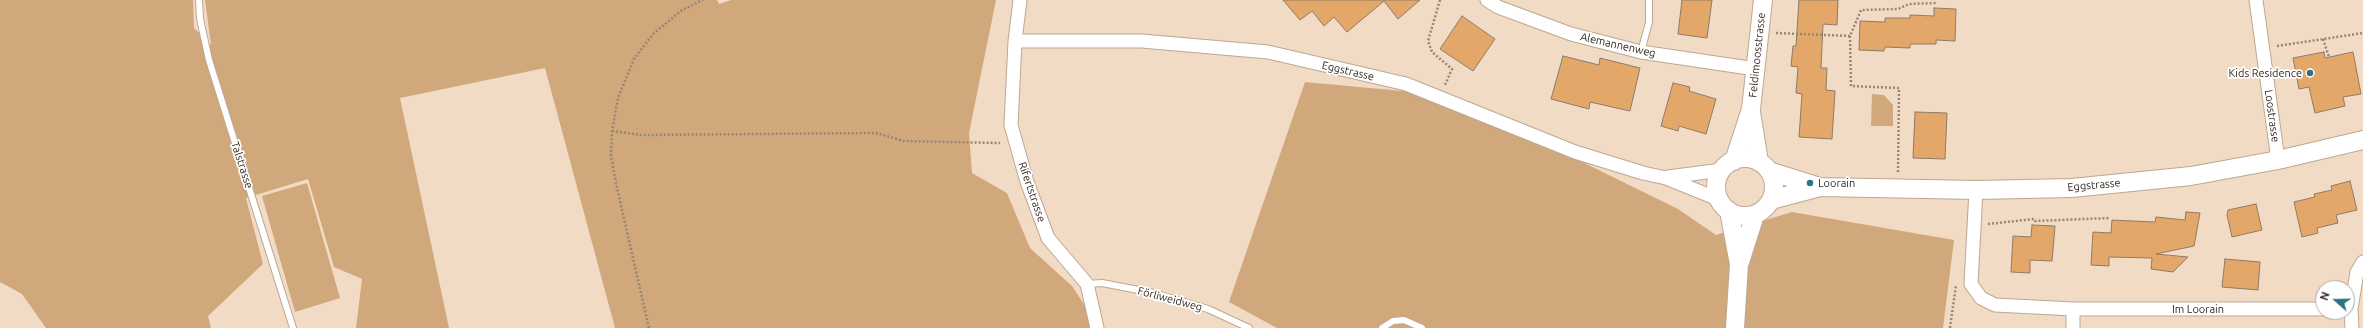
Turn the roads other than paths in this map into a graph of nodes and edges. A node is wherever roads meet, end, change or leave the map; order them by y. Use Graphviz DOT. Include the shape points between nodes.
graph roads {
  1 [pos="199,0"];
  2 [pos="1020,0"];
  3 [pos="1487,0"];
  4 [pos="1649,0"];
  5 [pos="1763,0"];
  6 [pos="2256,0"];
  7 [pos="1015,41"];
  8 [pos="1641,52"];
  9 [pos="1756,69"];
  10 [pos="1751,109"];
  11 [pos="2363,140"];
  12 [pos="2278,160"];
  13 [pos="1728,166"];
  14 [pos="1764,167"];
  15 [pos="1666,178"];
  16 [pos="1820,186"];
  17 [pos="1976,190"];
  18 [pos="1771,200"];
  19 [pos="1723,205"];
  20 [pos="1755,214"];
  21 [pos="2363,262"];
  22 [pos="1739,264"];
  23 [pos="2355,281"];
  24 [pos="1087,284"];
  25 [pos="2073,309"];
  26 [pos="2315,309"];
  27 [pos="293,328"];
  28 [pos="1097,328"];
  29 [pos="1249,328"];
  30 [pos="1382,328"];
  31 [pos="1422,328"];
  32 [pos="1735,328"];
  33 [pos="2073,328"];
  1 -- 27 [label="lane, Talstrasse" via="200,19 209,60"];
  2 -- 7 [label="street, Rifertstrasse"];
  3 -- 8 [label="street, Alemannenweg" via="1498,7 1571,34"];
  4 -- 8 [label="lane" via="1649,22"];
  5 -- 9 [label="main road, Feldimoosstrasse"];
  6 -- 12 [label="street, Loostrasse"];
  7 -- 15 [label="street, Eggstrasse" via="1142,41 1268,52 1406,84 1575,152"];
  7 -- 24 [label="street, Rifertstrasse" via="1011,125 1027,182 1048,238"];
  8 -- 9 [label="street, Alemannenweg"];
  9 -- 10 [label="main road, Feldimoosstrasse"];
  10 -- 13 [label="main road, Feldimoosstrasse"];
  10 -- 14 [label="main road, Feldimoosstrasse"];
  11 -- 12 [label="main road, Eggstrasse"];
  12 -- 17 [label="main road, Eggstrasse" via="2190,176 2072,188"];
  13 -- 14 [label="main road" via="1747,159"];
  13 -- 15 [label="street, Eggstrasse"];
  13 -- 19 [label="main road" via="1717,181"];
  14 -- 16 [label="main road, Eggstrasse"];
  14 -- 18 [label="main road" via="1774,185"];
  15 -- 19 [label="street, Eggstrasse"];
  16 -- 17 [label="main road, Eggstrasse"];
  16 -- 18 [label="main road, Eggstrasse"];
  17 -- 25 [label="street, Im Loorain" via="1971,284 1981,298 1995,304"];
  18 -- 20 [label="main road"];
  19 -- 20 [label="main road" via="1741,216"];
  19 -- 22 [label="main road"];
  20 -- 22 [label="main road"];
  21 -- 23 [label="street"];
  22 -- 32 [label="main road"];
  24 -- 28 [label="street, Rifertstrasse"];
  24 -- 29 [label="lane, Förliweidweg" via="1102,283 1154,293 1208,309"];
  25 -- 26 [label="street, Im Loorain"];
  25 -- 33 [label="street"];
  30 -- 31 [label="lane" via="1393,321 1404,320"];
}
